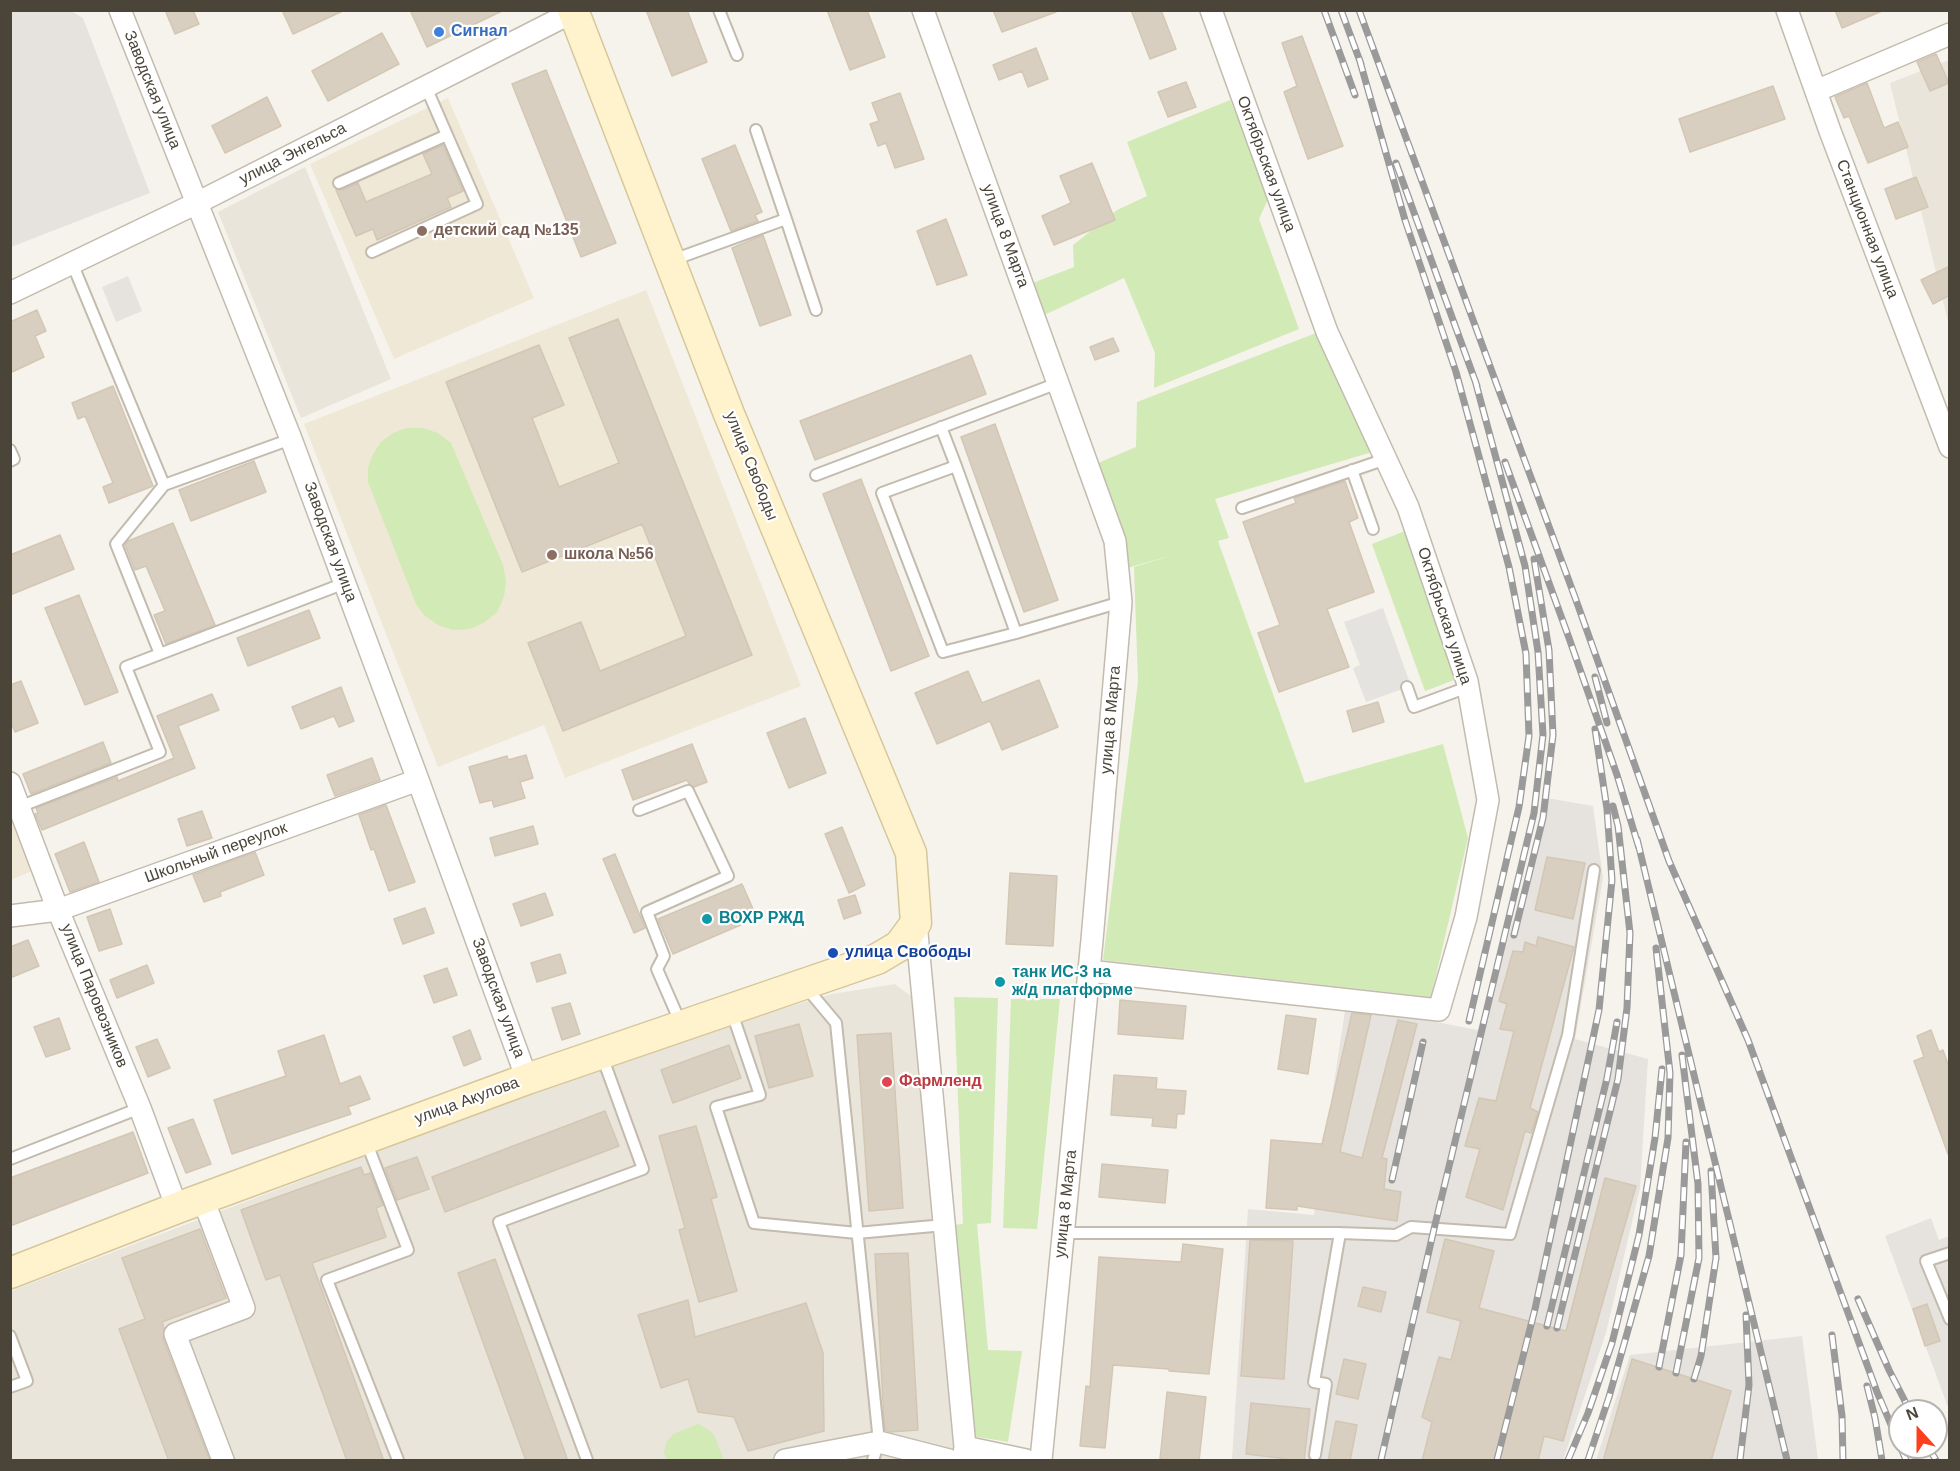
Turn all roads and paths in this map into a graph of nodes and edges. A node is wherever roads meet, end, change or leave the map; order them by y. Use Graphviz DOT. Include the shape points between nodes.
graph roads {
  1 [pos="120,10"];
  2 [pos="719,10"];
  3 [pos="923,10"];
  4 [pos="1210,10"];
  5 [pos="1787,10"];
  6 [pos="573,11"];
  7 [pos="1950,34"];
  8 [pos="737,55"];
  9 [pos="426,87"];
  10 [pos="1816,91"];
  11 [pos="756,130"];
  12 [pos="447,135"];
  13 [pos="339,183"];
  14 [pos="197,203"];
  15 [pos="786,219"];
  16 [pos="372,252"];
  17 [pos="670,261"];
  18 [pos="72,263"];
  19 [pos="10,293"];
  20 [pos="816,310"];
  21 [pos="1058,383"];
  22 [pos="941,427"];
  23 [pos="291,439"];
  24 [pos="1950,447"];
  25 [pos="10,450"];
  26 [pos="1386,459"];
  27 [pos="10,461"];
  28 [pos="956,466"];
  29 [pos="1352,470"];
  30 [pos="816,475"];
  31 [pos="164,485"];
  32 [pos="1242,508"];
  33 [pos="1373,529"];
  34 [pos="345,583"];
  35 [pos="1121,602"];
  36 [pos="1016,633"];
  37 [pos="160,654"];
  38 [pos="1407,687"];
  39 [pos="1468,687"];
  40 [pos="418,780"];
  41 [pos="10,783"];
  42 [pos="19,807"];
  43 [pos="639,810"];
  44 [pos="1594,870"];
  45 [pos="58,910"];
  46 [pos="10,916"];
  47 [pos="916,923"];
  48 [pos="1089,971"];
  49 [pos="803,984"];
  50 [pos="731,1010"];
  51 [pos="682,1027"];
  52 [pos="602,1055"];
  53 [pos="527,1079"];
  54 [pos="140,1108"];
  55 [pos="365,1138"];
  56 [pos="10,1159"];
  57 [pos="190,1203"];
  58 [pos="945,1226"];
  59 [pos="857,1233"];
  60 [pos="1063,1233"];
  61 [pos="1340,1233"];
  62 [pos="1950,1253"];
  63 [pos="10,1273"];
  64 [pos="1950,1319"];
  65 [pos="10,1336"];
  66 [pos="10,1387"];
  67 [pos="876,1451"];
  68 [pos="964,1454"];
  69 [pos="1315,1455"];
  70 [pos="223,1461"];
  71 [pos="398,1461"];
  72 [pos="587,1461"];
  73 [pos="785,1461"];
  74 [pos="949,1461"];
  75 [pos="1026,1461"];
  76 [pos="1041,1461"];
  1 -- 14 [label="street, Заводская улица"];
  2 -- 8 [label="lane"];
  3 -- 21 [label="street, улица 8 Марта"];
  4 -- 26 [label="street, Октябрьская улица" via="1327,332"];
  5 -- 10 [label="street, Станционная улица"];
  6 -- 9 [label="street, улица Энгельса"];
  6 -- 17 [label="street, улица Свободы"];
  7 -- 10 [label="street"];
  9 -- 12 [label="lane"];
  9 -- 14 [label="street, улица Энгельса"];
  10 -- 24 [label="street, Станционная улица"];
  11 -- 15 [label="lane"];
  12 -- 13 [label="lane"];
  12 -- 16 [label="lane" via="477,204"];
  14 -- 18 [label="street, улица Энгельса"];
  14 -- 23 [label="street, Заводская улица"];
  15 -- 17 [label="lane"];
  15 -- 20 [label="lane"];
  17 -- 47 [label="street, улица Свободы" via="729,414 911,853"];
  18 -- 19 [label="street, улица Энгельса"];
  18 -- 31 [label="lane"];
  21 -- 22 [label="lane"];
  21 -- 35 [label="street, улица 8 Марта" via="1115,542"];
  22 -- 28 [label="lane"];
  22 -- 30 [label="lane"];
  23 -- 31 [label="lane"];
  23 -- 34 [label="street, Заводская улица"];
  25 -- 27 [label="lane" via="14,459"];
  26 -- 29 [label="lane"];
  26 -- 39 [label="street, Октябрьская улица" via="1408,507"];
  28 -- 36 [label="lane"];
  28 -- 36 [label="lane" via="882,493 943,652"];
  29 -- 32 [label="lane"];
  29 -- 33 [label="lane"];
  31 -- 37 [label="lane" via="116,544"];
  34 -- 37 [label="lane"];
  34 -- 40 [label="street, Заводская улица"];
  35 -- 36 [label="lane"];
  35 -- 48 [label="street, улица 8 Марта"];
  37 -- 42 [label="lane" via="126,667 160,752"];
  38 -- 39 [label="lane" via="1414,707"];
  39 -- 48 [label="street, Октябрьская улица" via="1488,800 1466,917 1439,1010"];
  40 -- 45 [label="street, Школьный переулок"];
  40 -- 53 [label="street, Заводская улица"];
  41 -- 42 [label="street, улица Паровозников"];
  42 -- 45 [label="street, улица Паровозников"];
  43 -- 51 [label="lane" via="688,791 728,876 647,912 664,956 657,969"];
  44 -- 61 [label="lane" via="1568,1035 1510,1234 1411,1227 1396,1235"];
  45 -- 46 [label="street, Школьный переулок"];
  45 -- 54 [label="street, улица Паровозников"];
  47 -- 49 [label="street, улица Акулова" via="899,946 877,959"];
  47 -- 58 [label="street, улица Свободы"];
  48 -- 60 [label="street, улица 8 Марта"];
  49 -- 50 [label="street, улица Акулова"];
  49 -- 59 [label="lane" via="836,1023"];
  50 -- 51 [label="street, улица Акулова"];
  50 -- 59 [label="lane" via="760,1095 716,1107 754,1223"];
  51 -- 52 [label="street, улица Акулова"];
  52 -- 53 [label="street, улица Акулова"];
  52 -- 72 [label="lane" via="643,1169 499,1222"];
  53 -- 55 [label="street, улица Акулова"];
  54 -- 56 [label="lane"];
  54 -- 57 [label="street, улица Паровозников"];
  55 -- 57 [label="street, улица Акулова"];
  55 -- 71 [label="lane" via="408,1250 327,1280"];
  57 -- 63 [label="street, улица Акулова"];
  57 -- 70 [label="street, улица Паровозников" via="244,1308 175,1334"];
  58 -- 59 [label="lane"];
  58 -- 68 [label="street, улица Свободы"];
  59 -- 67 [label="lane"];
  60 -- 61 [label="lane"];
  60 -- 76 [label="street, улица 8 Марта"];
  61 -- 69 [label="lane" via="1314,1382 1326,1384"];
  62 -- 64 [label="lane" via="1926,1261"];
  65 -- 66 [label="lane" via="27,1381"];
  67 -- 73 [label="street"];
  67 -- 74 [label="street"];
  68 -- 75 [label="street"];
}
